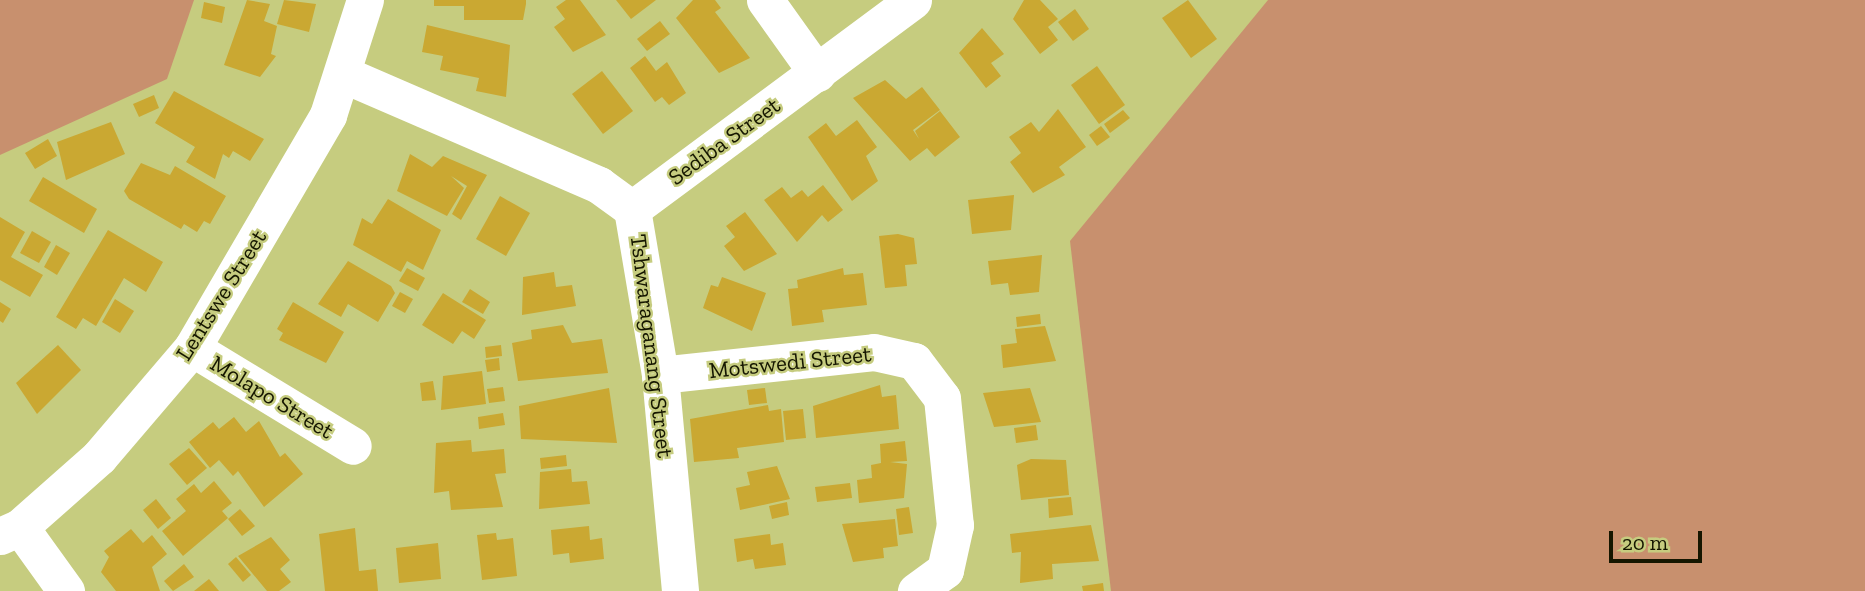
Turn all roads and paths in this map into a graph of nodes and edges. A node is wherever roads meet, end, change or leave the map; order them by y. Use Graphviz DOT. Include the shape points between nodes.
graph roads {
  1 [pos="365,0"];
  2 [pos="765,0"];
  3 [pos="913,0"];
  4 [pos="817,73"];
  5 [pos="345,75"];
  6 [pos="632,209"];
  7 [pos="192,348"];
  8 [pos="660,375"];
  9 [pos="353,446"];
  10 [pos="10,532"];
  11 [pos="66,591"];
  12 [pos="680,591"];
  13 [pos="916,591"];
  1 -- 5 [label="street, Lentswe Street"];
  2 -- 4 [label="street"];
  3 -- 4 [label="street, Sediba Street"];
  4 -- 6 [label="street, Sediba Street"];
  5 -- 6 [label="street, Tshwaraganang Street" via="599,185"];
  5 -- 7 [label="street, Lentswe Street"];
  6 -- 8 [label="street, Tshwaraganang Street"];
  7 -- 9 [label="street, Molapo Street"];
  7 -- 10 [label="street, Lentswe Street" via="99,457"];
  8 -- 12 [label="street, Tshwaraganang Street"];
  8 -- 13 [label="street, Motswedi Street" via="874,352 914,361 942,398 955,526 945,570"];
  10 -- 11 [label="street"];
}
